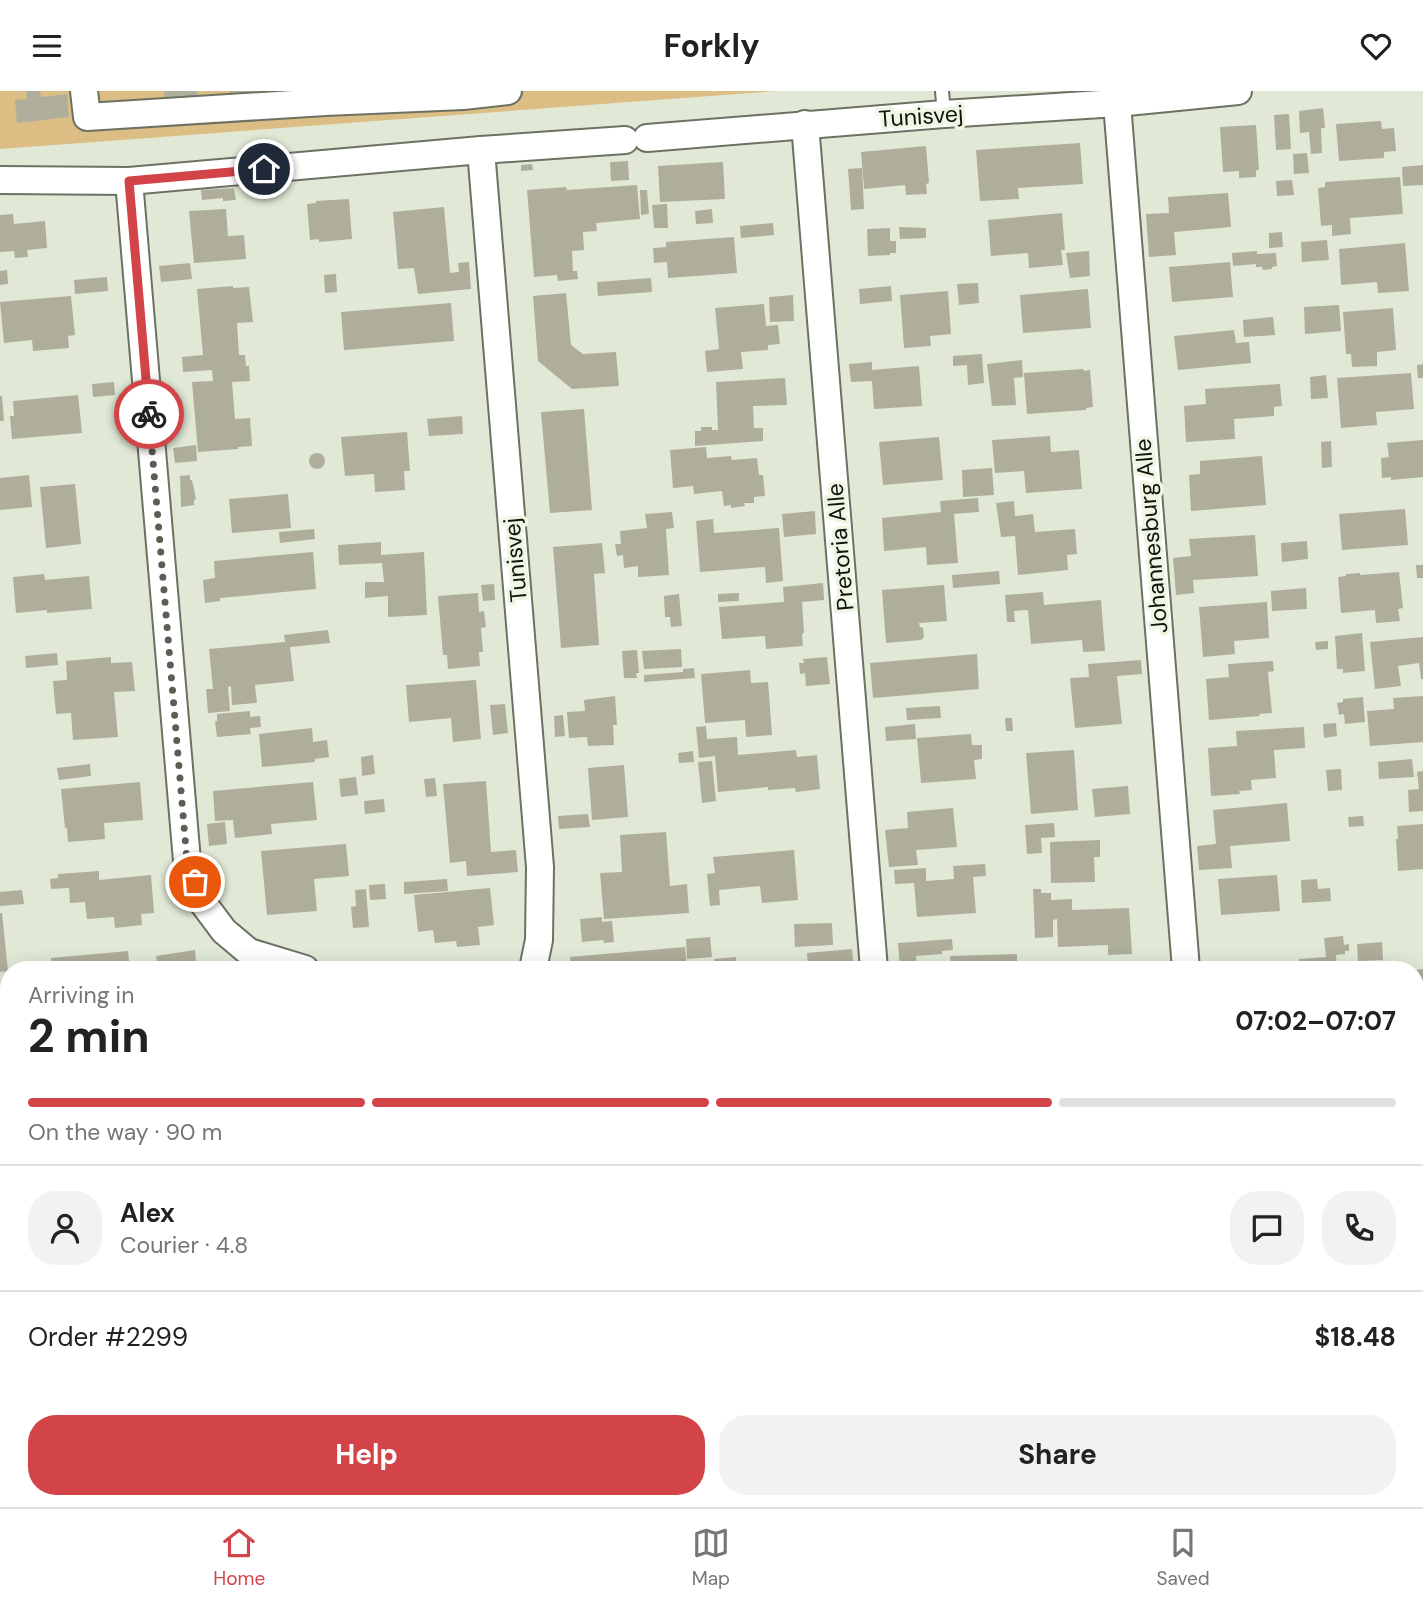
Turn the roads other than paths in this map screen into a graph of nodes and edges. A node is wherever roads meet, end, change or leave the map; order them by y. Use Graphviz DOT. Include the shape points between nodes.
graph roads {
  1 [pos="84,91"];
  2 [pos="508,91"];
  3 [pos="1238,91"];
  4 [pos="324,96"];
  5 [pos="943,102"];
  6 [pos="1117,103"];
  7 [pos="805,124"];
  8 [pos="481,150"];
  9 [pos="0,180"];
  10 [pos="129,181"];
  11 [pos="279,961"];
  12 [pos="535,961"];
  13 [pos="873,961"];
  14 [pos="1185,961"];
  1 -- 4 [label="street" via="87,117"];
  2 -- 4 [label="street" via="463,96"];
  3 -- 6 [label="street, Tunisvej"];
  5 -- 6 [label="street, Tunisvej"];
  5 -- 7 [label="street, Tunisvej"];
  6 -- 14 [label="street, Johannesburg Alle"];
  7 -- 8 [label="street, Tunisvej"];
  7 -- 13 [label="street, Pretoria Alle"];
  8 -- 10 [label="street, Tunisvej"];
  8 -- 12 [label="street, Tunisvej" via="541,867"];
  9 -- 10 [label="street, Tunisvej"];
  10 -- 11 [label="street" via="187,861 203,902 224,932 249,952"];
}
